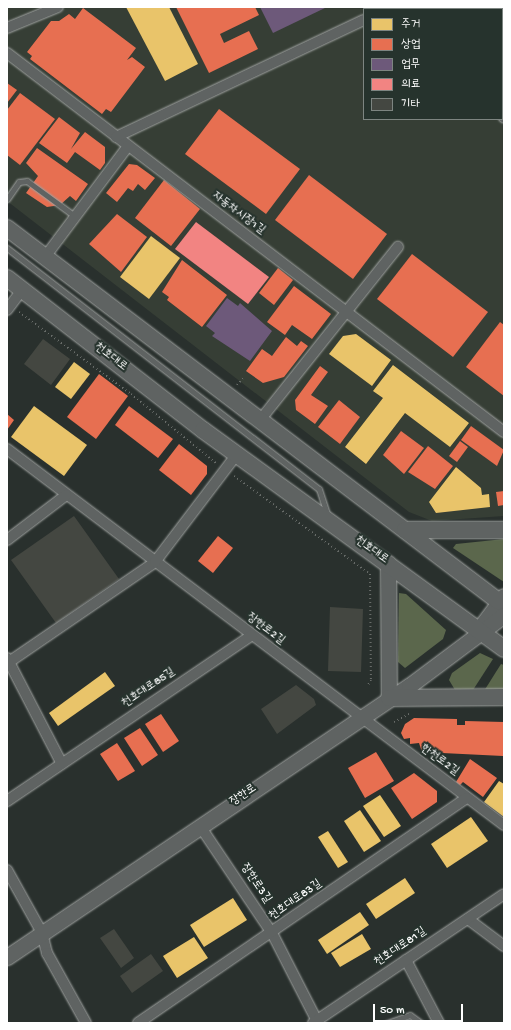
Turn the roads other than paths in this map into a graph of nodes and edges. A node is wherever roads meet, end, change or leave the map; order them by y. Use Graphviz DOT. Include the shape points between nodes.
graph roads {
  1 [pos="58,7"];
  2 [pos="363,20"];
  3 [pos="7,28"];
  4 [pos="7,53"];
  5 [pos="116,137"];
  6 [pos="128,146"];
  7 [pos="7,199"];
  8 [pos="76,217"];
  9 [pos="7,228"];
  10 [pos="398,247"];
  11 [pos="7,248"];
  12 [pos="45,256"];
  13 [pos="7,278"];
  14 [pos="22,290"];
  15 [pos="7,310"];
  16 [pos="345,312"];
  17 [pos="139,325"];
  18 [pos="261,419"];
  19 [pos="504,432"];
  20 [pos="7,449"];
  21 [pos="237,454"];
  22 [pos="66,495"];
  23 [pos="330,522"];
  24 [pos="405,530"];
  25 [pos="504,530"];
  26 [pos="7,540"];
  27 [pos="155,562"];
  28 [pos="388,563"];
  29 [pos="478,585"];
  30 [pos="503,604"];
  31 [pos="478,631"];
  32 [pos="251,636"];
  33 [pos="504,649"];
  34 [pos="8,660"];
  35 [pos="504,697"];
  36 [pos="389,698"];
  37 [pos="359,719"];
  38 [pos="62,764"];
  39 [pos="466,798"];
  40 [pos="7,802"];
  41 [pos="504,825"];
  42 [pos="200,826"];
  43 [pos="7,870"];
  44 [pos="504,894"];
  45 [pos="468,918"];
  46 [pos="42,933"];
  47 [pos="272,933"];
  48 [pos="504,946"];
  49 [pos="7,957"];
  50 [pos="406,960"];
  51 [pos="316,1022"];
  52 [pos="86,1023"];
  53 [pos="138,1023"];
  54 [pos="387,1023"];
  55 [pos="421,1023"];
  56 [pos="440,1023"];
  1 -- 3 [label="street"];
  2 -- 5 [label="street"];
  4 -- 5 [label="street, 자동차시장1길"];
  5 -- 6 [label="street, 자동차시장1길"];
  6 -- 8 [label="street"];
  6 -- 16 [label="street, 자동차시장1길"];
  7 -- 8 [label="lane" via="19,182 27,181"];
  8 -- 12 [label="street"];
  9 -- 12 [label="main road"];
  10 -- 16 [label="street"];
  11 -- 23 [label="lane" via="319,489"];
  12 -- 17 [label="main road"];
  13 -- 14 [label="main road, 천호대로"];
  14 -- 15 [label="street"];
  14 -- 21 [label="main road, 천호대로"];
  16 -- 18 [label="street"];
  16 -- 19 [label="street, 자동차시장1길"];
  17 -- 18 [label="main road"];
  17 -- 29 [label="lane" via="146,339 395,532 459,581"];
  18 -- 24 [label="main road"];
  20 -- 22 [label="street, 장한로2길"];
  21 -- 23 [label="main road, 천호대로"];
  21 -- 27 [label="street"];
  22 -- 26 [label="street"];
  22 -- 27 [label="street, 장한로2길"];
  23 -- 28 [label="main road, 천호대로"];
  24 -- 25 [label="main road"];
  24 -- 29 [label="main road"];
  27 -- 32 [label="street, 장한로2길"];
  27 -- 34 [label="street"];
  28 -- 31 [label="main road, 천호대로"];
  28 -- 36 [label="street"];
  29 -- 30 [label="main road"];
  30 -- 31 [label="street, 장한로"];
  31 -- 33 [label="main road, 천호대로"];
  31 -- 36 [label="street, 장한로"];
  32 -- 37 [label="street, 장한로2길"];
  32 -- 38 [label="street, 천호대로85길"];
  34 -- 38 [label="street"];
  35 -- 36 [label="main road"];
  36 -- 37 [label="street, 장한로"];
  37 -- 39 [label="street, 한천로2길"];
  37 -- 42 [label="street, 장한로"];
  38 -- 40 [label="street, 천호대로85길"];
  39 -- 41 [label="street, 한천로2길"];
  39 -- 47 [label="street, 천호대로83길"];
  42 -- 46 [label="street, 장한로"];
  42 -- 47 [label="street, 장한로3길"];
  43 -- 46 [label="street"];
  44 -- 45 [label="street, 천호대로81길"];
  45 -- 48 [label="street"];
  45 -- 50 [label="street, 천호대로81길"];
  46 -- 49 [label="street, 장한로"];
  46 -- 52 [label="street" via="47,953"];
  47 -- 51 [label="street, 장한로3길"];
  47 -- 53 [label="street, 천호대로83길"];
  50 -- 51 [label="street, 천호대로81길"];
  50 -- 56 [label="street"];
  54 -- 55 [label="lane" via="410,1014"];
}
